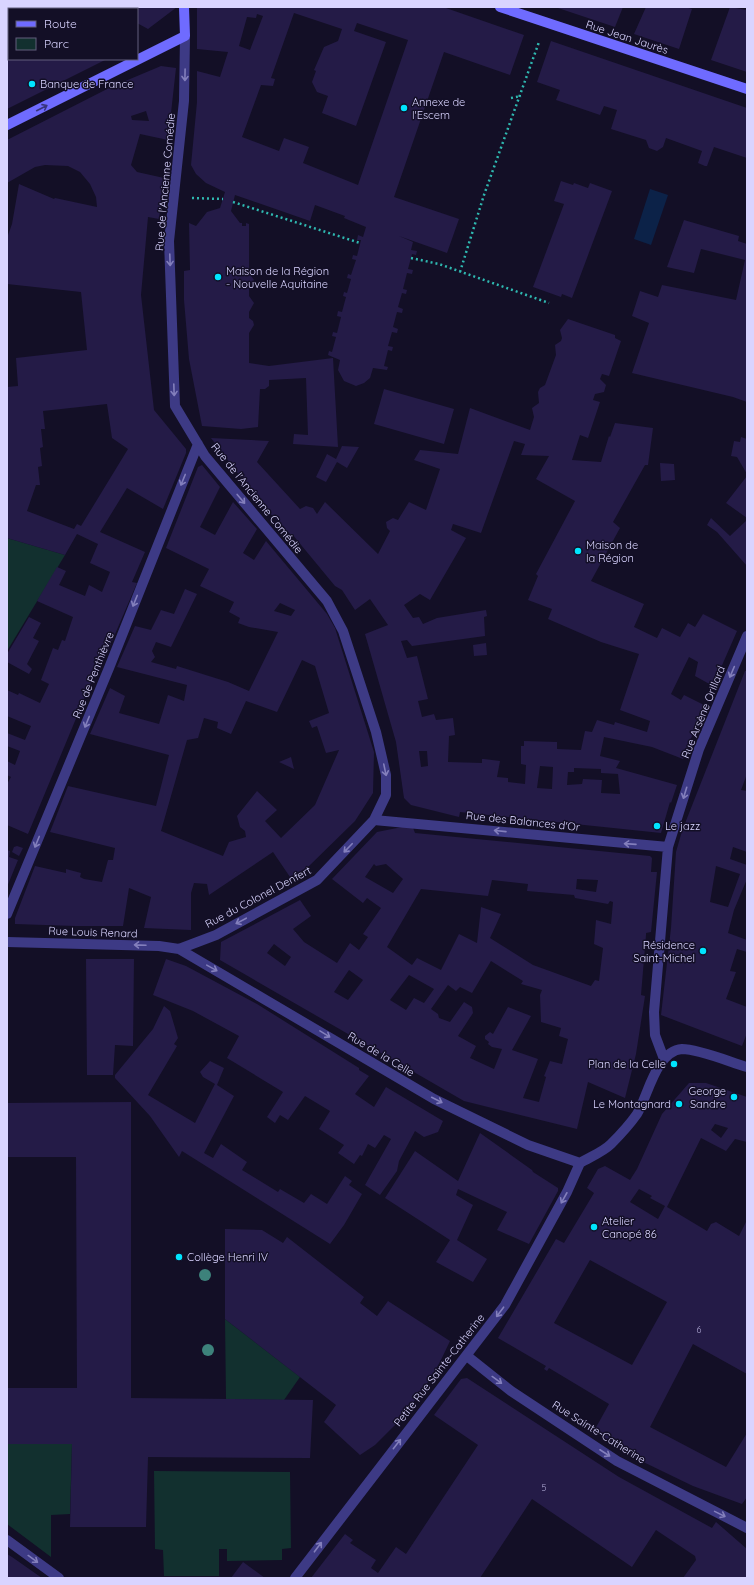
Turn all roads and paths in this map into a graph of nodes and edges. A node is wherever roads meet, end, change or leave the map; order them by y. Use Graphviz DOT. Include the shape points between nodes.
graph roads {
  1 [pos="184,7"];
  2 [pos="500,7"];
  3 [pos="546,22"];
  4 [pos="185,36"];
  5 [pos="137,60"];
  6 [pos="138,60"];
  7 [pos="747,89"];
  8 [pos="521,96"];
  9 [pos="511,98"];
  10 [pos="7,125"];
  11 [pos="174,197"];
  12 [pos="223,199"];
  13 [pos="233,202"];
  14 [pos="360,243"];
  15 [pos="411,258"];
  16 [pos="460,272"];
  17 [pos="549,303"];
  18 [pos="198,444"];
  19 [pos="747,636"];
  20 [pos="744,655"];
  21 [pos="374,820"];
  22 [pos="668,847"];
  23 [pos="7,914"];
  24 [pos="7,942"];
  25 [pos="179,949"];
  26 [pos="664,1059"];
  27 [pos="747,1067"];
  28 [pos="580,1163"];
  29 [pos="467,1356"];
  30 [pos="747,1528"];
  31 [pos="7,1540"];
  32 [pos="59,1578"];
  33 [pos="295,1578"];
  1 -- 4 [label="street, Rue de l'Ancienne Comédie"];
  2 -- 3 [label="street, Rue Jean Jaurès"];
  3 -- 7 [label="street, Rue Jean Jaurès"];
  3 -- 8 [label="path"];
  6 -- 4 [label="street, one-way"];
  4 -- 11 [label="street, Rue de l'Ancienne Comédie, one-way" via="184,101"];
  10 -- 5 [label="street, one-way"];
  8 -- 9 [label="path"];
  8 -- 16 [label="path" via="484,195"];
  11 -- 12 [label="path"];
  11 -- 18 [label="street, Rue de l'Ancienne Comédie, one-way" via="169,241 174,396 179,415"];
  13 -- 14 [label="path"];
  15 -- 16 [label="path"];
  16 -- 17 [label="path"];
  18 -- 21 [label="street, Rue de l'Ancienne Comédie, one-way" via="336,616 376,732 386,775 386,795"];
  18 -- 23 [label="street, Rue de Penthièvre, one-way"];
  19 -- 20 [label="street, Rue Arsène Orillard"];
  20 -- 22 [label="street, Rue Arsène Orillard, one-way" via="698,750"];
  22 -- 21 [label="street, Rue des Balances d'Or, one-way"];
  21 -- 25 [label="street, Rue du Colonel Denfert, one-way" via="317,880 216,934"];
  22 -- 26 [label="street, Rue Arsène Orillard" via="654,1012 655,1035"];
  25 -- 24 [label="street, Rue Louis Renard, one-way" via="159,946"];
  25 -- 28 [label="street, Rue de la Celle, one-way" via="434,1099 528,1145"];
  26 -- 27 [label="street" via="681,1049"];
  26 -- 28 [label="street" via="633,1118 610,1145"];
  28 -- 29 [label="street, Petite Rue Sainte-Catherine, one-way" via="567,1192 505,1305"];
  29 -- 30 [label="street, Rue Sainte-Catherine, one-way" via="511,1391 617,1461"];
  33 -- 29 [label="street, Petite Rue Sainte-Catherine, one-way"];
  31 -- 32 [label="street, one-way"];
}
